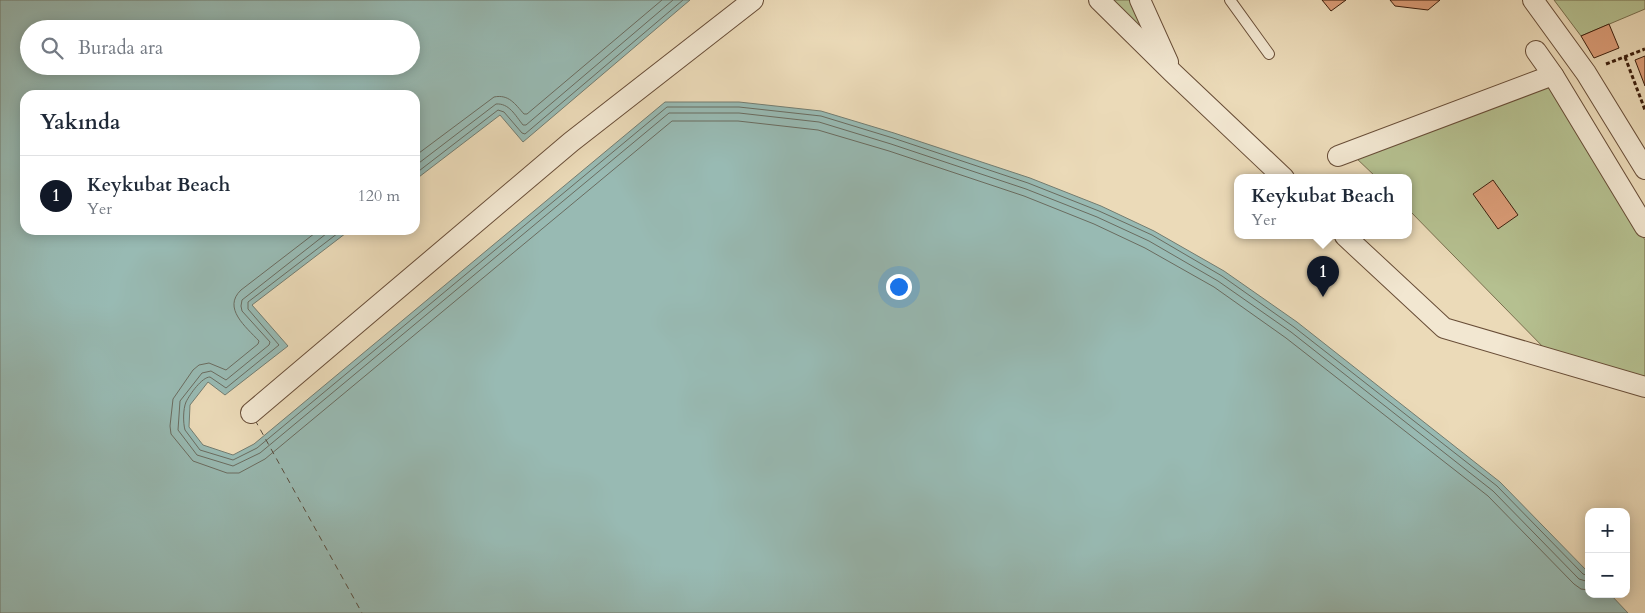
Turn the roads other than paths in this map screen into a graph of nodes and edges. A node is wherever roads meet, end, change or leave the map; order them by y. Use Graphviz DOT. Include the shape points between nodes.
graph roads {
  1 [pos="753,0"];
  2 [pos="1099,0"];
  3 [pos="1140,0"];
  4 [pos="1230,0"];
  5 [pos="1533,0"];
  6 [pos="1536,51"];
  7 [pos="1269,54"];
  8 [pos="1173,74"];
  9 [pos="1553,75"];
  10 [pos="1338,156"];
  11 [pos="1644,164"];
  12 [pos="1280,174"];
  13 [pos="1645,227"];
  14 [pos="1348,239"];
  15 [pos="1645,387"];
  16 [pos="251,413"];
  1 -- 16 [label="street" via="571,142"];
  2 -- 8 [label="street"];
  3 -- 8 [label="street"];
  4 -- 7 [label="lane"];
  5 -- 11 [label="street" via="1586,73"];
  6 -- 9 [label="street"];
  8 -- 12 [label="street"];
  9 -- 10 [label="street"];
  9 -- 13 [label="street"];
  14 -- 15 [label="street" via="1444,328"];
}
